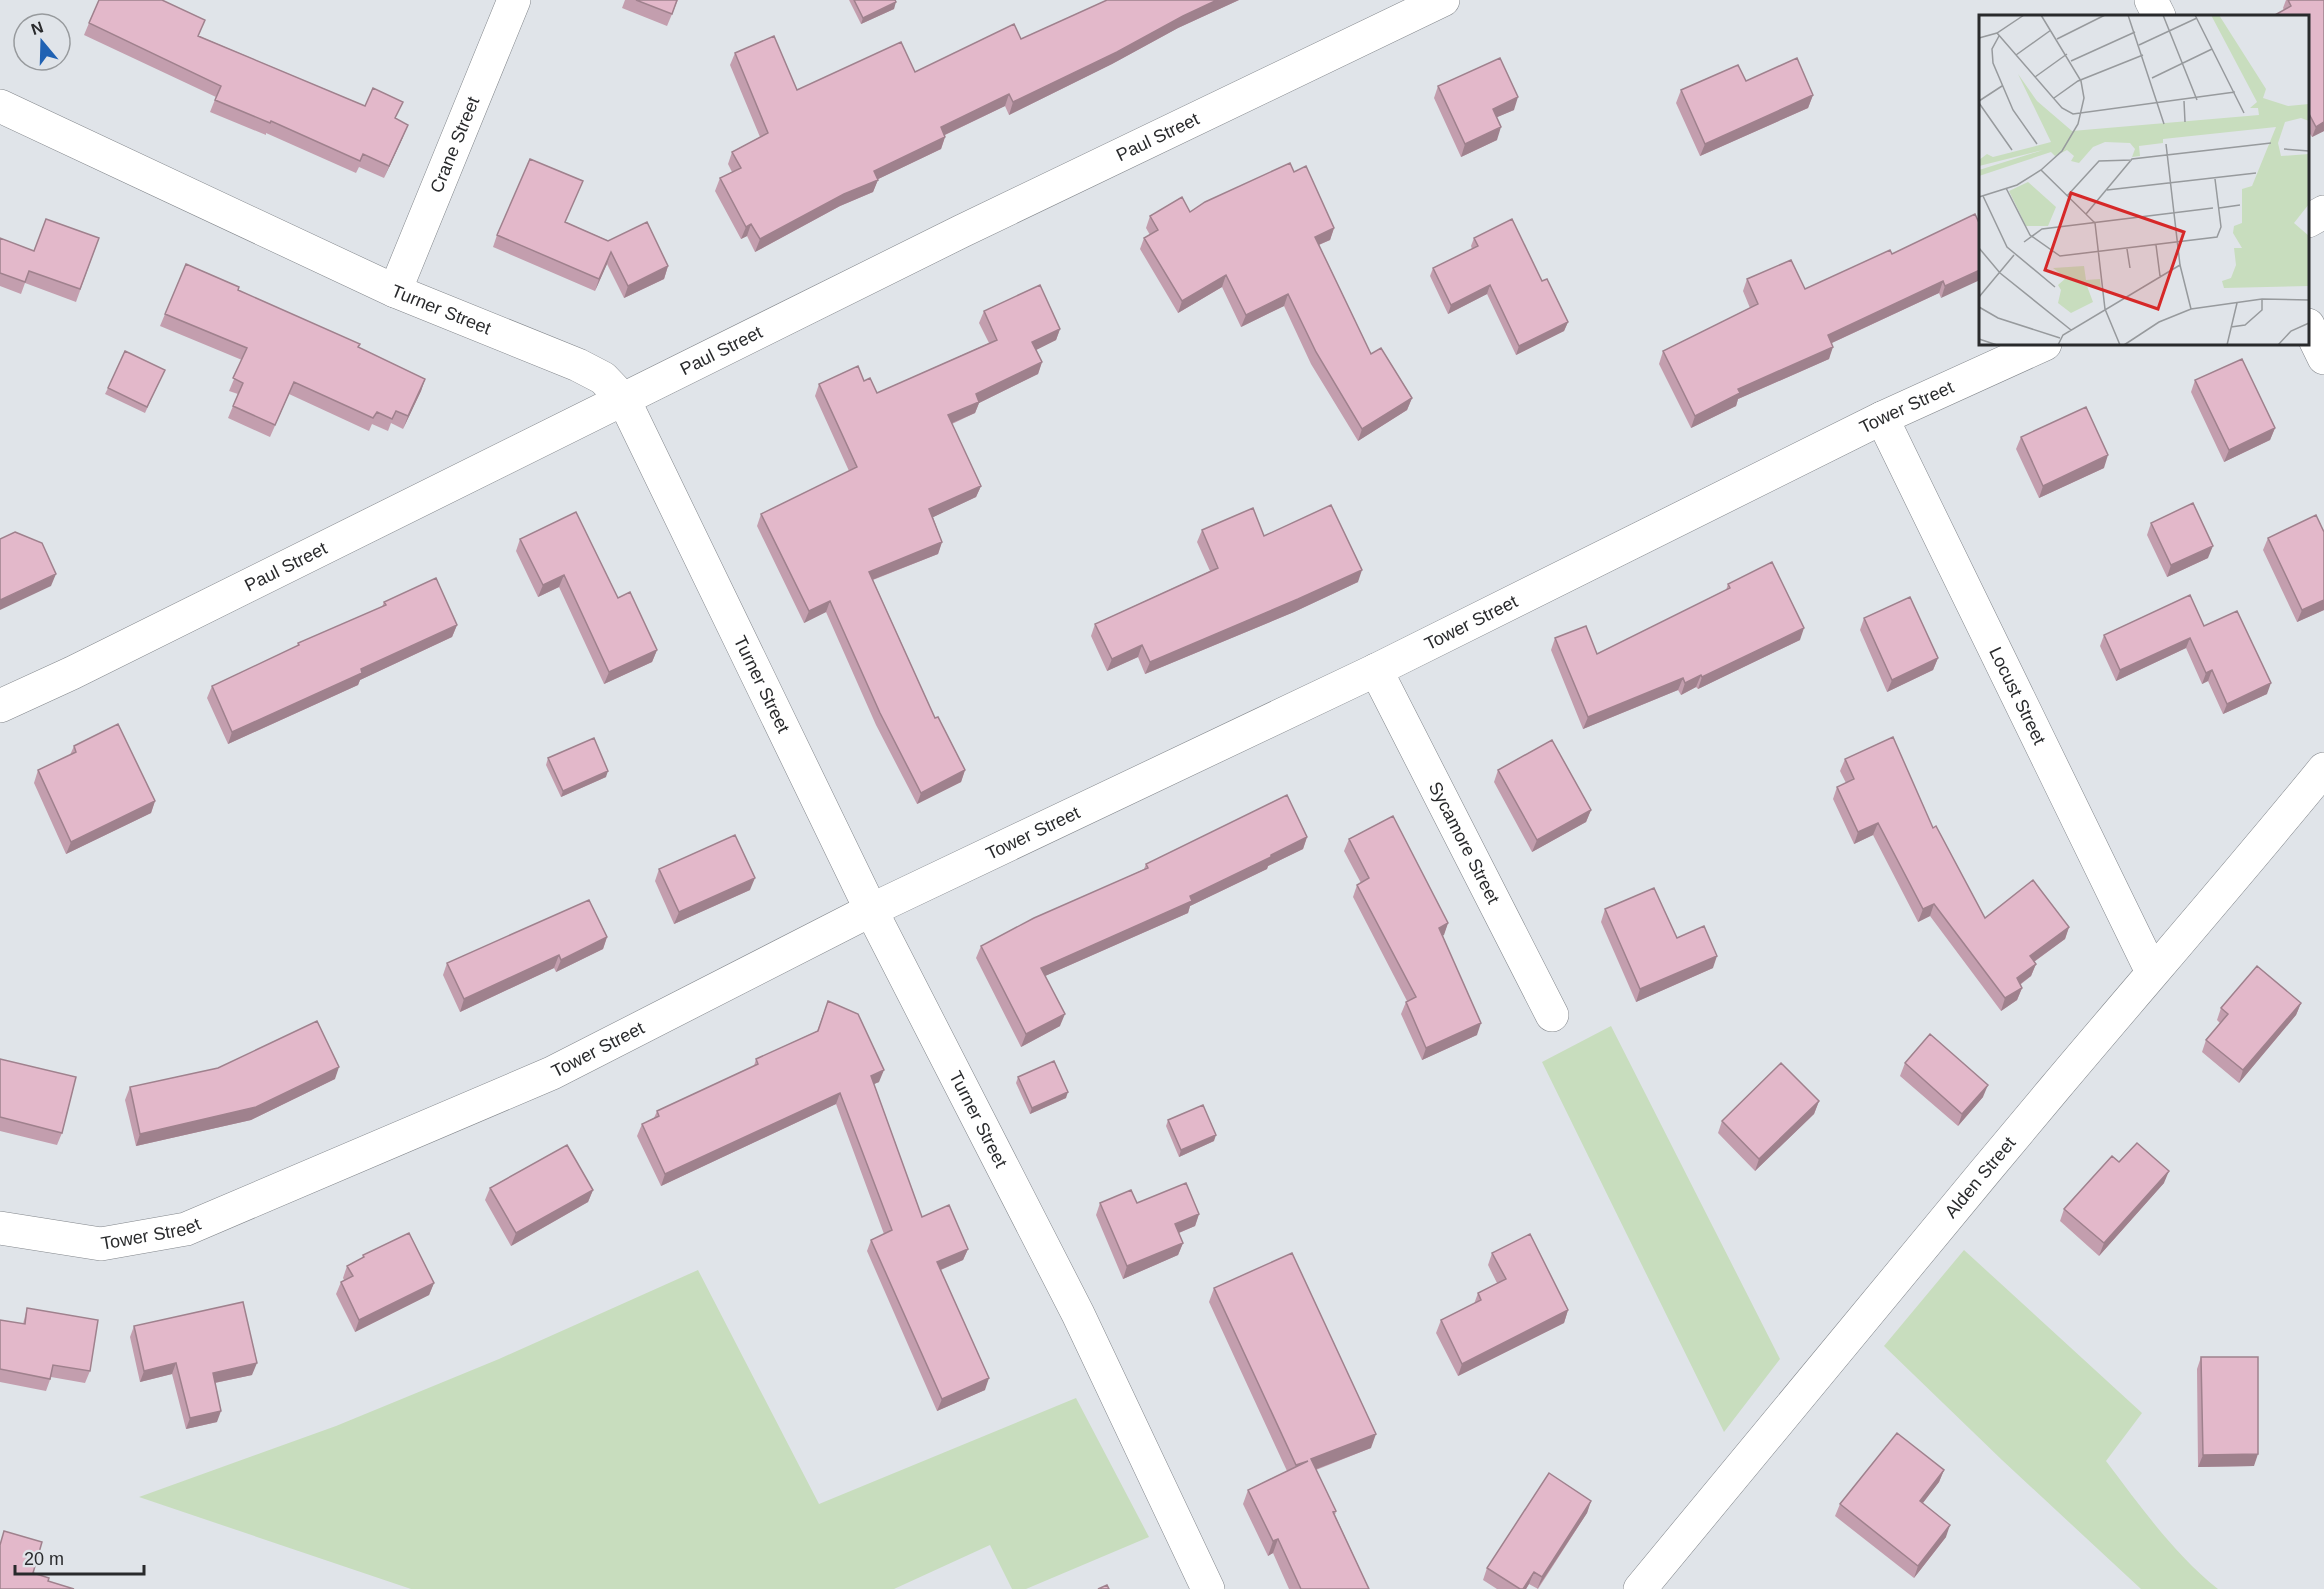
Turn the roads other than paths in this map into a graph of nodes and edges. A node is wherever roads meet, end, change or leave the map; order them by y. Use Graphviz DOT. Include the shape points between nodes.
graph roads {
  1 [pos="514,0"];
  2 [pos="1443,0"];
  3 [pos="2151,0"];
  4 [pos="2158,15"];
  5 [pos="0,106"];
  6 [pos="2324,212"];
  7 [pos="2309,220"];
  8 [pos="395,291"];
  9 [pos="2309,329"];
  10 [pos="2043,345"];
  11 [pos="2324,358"];
  12 [pos="624,400"];
  13 [pos="1882,418"];
  14 [pos="1376,670"];
  15 [pos="0,706"];
  16 [pos="2324,769"];
  17 [pos="871,910"];
  18 [pos="2152,972"];
  19 [pos="1552,1015"];
  20 [pos="0,1228"];
  21 [pos="1208,1589"];
  22 [pos="1640,1589"];
  1 -- 8 [label="street, Crane Street"];
  2 -- 12 [label="street, Paul Street" via="973,226"];
  3 -- 4 [label="street"];
  5 -- 8 [label="street, Turner Street"];
  6 -- 7 [label="street"];
  8 -- 12 [label="street, Turner Street" via="578,365 603,378"];
  9 -- 11 [label="street"];
  10 -- 13 [label="street, Tower Street"];
  12 -- 15 [label="street, Paul Street"];
  12 -- 17 [label="street, Turner Street"];
  13 -- 14 [label="street, Tower Street"];
  13 -- 18 [label="street, Locust Street"];
  14 -- 17 [label="street, Tower Street"];
  14 -- 19 [label="street, Sycamore Street"];
  16 -- 18 [label="street, Alden Street"];
  17 -- 20 [label="street, Tower Street" via="552,1073 186,1230 101,1244"];
  17 -- 21 [label="street, Turner Street" via="1078,1314"];
  18 -- 22 [label="street, Alden Street"];
}
